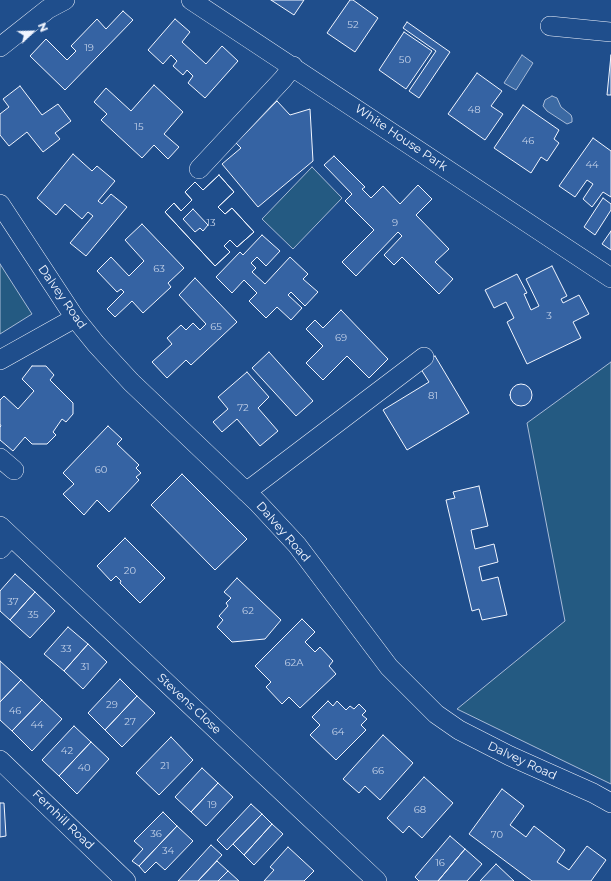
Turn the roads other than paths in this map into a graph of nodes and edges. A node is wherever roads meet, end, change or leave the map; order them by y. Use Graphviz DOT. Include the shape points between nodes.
graph roads {
  1 [pos="65,0"];
  2 [pos="191,0"];
  3 [pos="550,26"];
  4 [pos="611,32"];
  5 [pos="0,47"];
  6 [pos="293,66"];
  7 [pos="199,169"];
  8 [pos="0,204"];
  9 [pos="611,278"];
  10 [pos="74,318"];
  11 [pos="424,357"];
  12 [pos="0,360"];
  13 [pos="246,492"];
  14 [pos="4,537"];
  15 [pos="0,760"];
  16 [pos="611,803"];
  17 [pos="126,881"];
  18 [pos="377,881"];
  1 -- 5 [label="street" via="48,9"];
  2 -- 6 [label="street, White House Park"];
  3 -- 4 [label="street"];
  6 -- 7 [label="street" via="283,80"];
  6 -- 9 [label="street, White House Park"];
  8 -- 10 [label="street, Dalvey Road"];
  10 -- 12 [label="street"];
  10 -- 13 [label="street, Dalvey Road" via="131,382"];
  11 -- 13 [label="street"];
  13 -- 16 [label="street, Dalvey Road" via="297,545 389,667 436,714 460,730 510,756"];
  14 -- 18 [label="street, Stevens Close"];
  15 -- 17 [label="street, Fernhill Road"];
}
